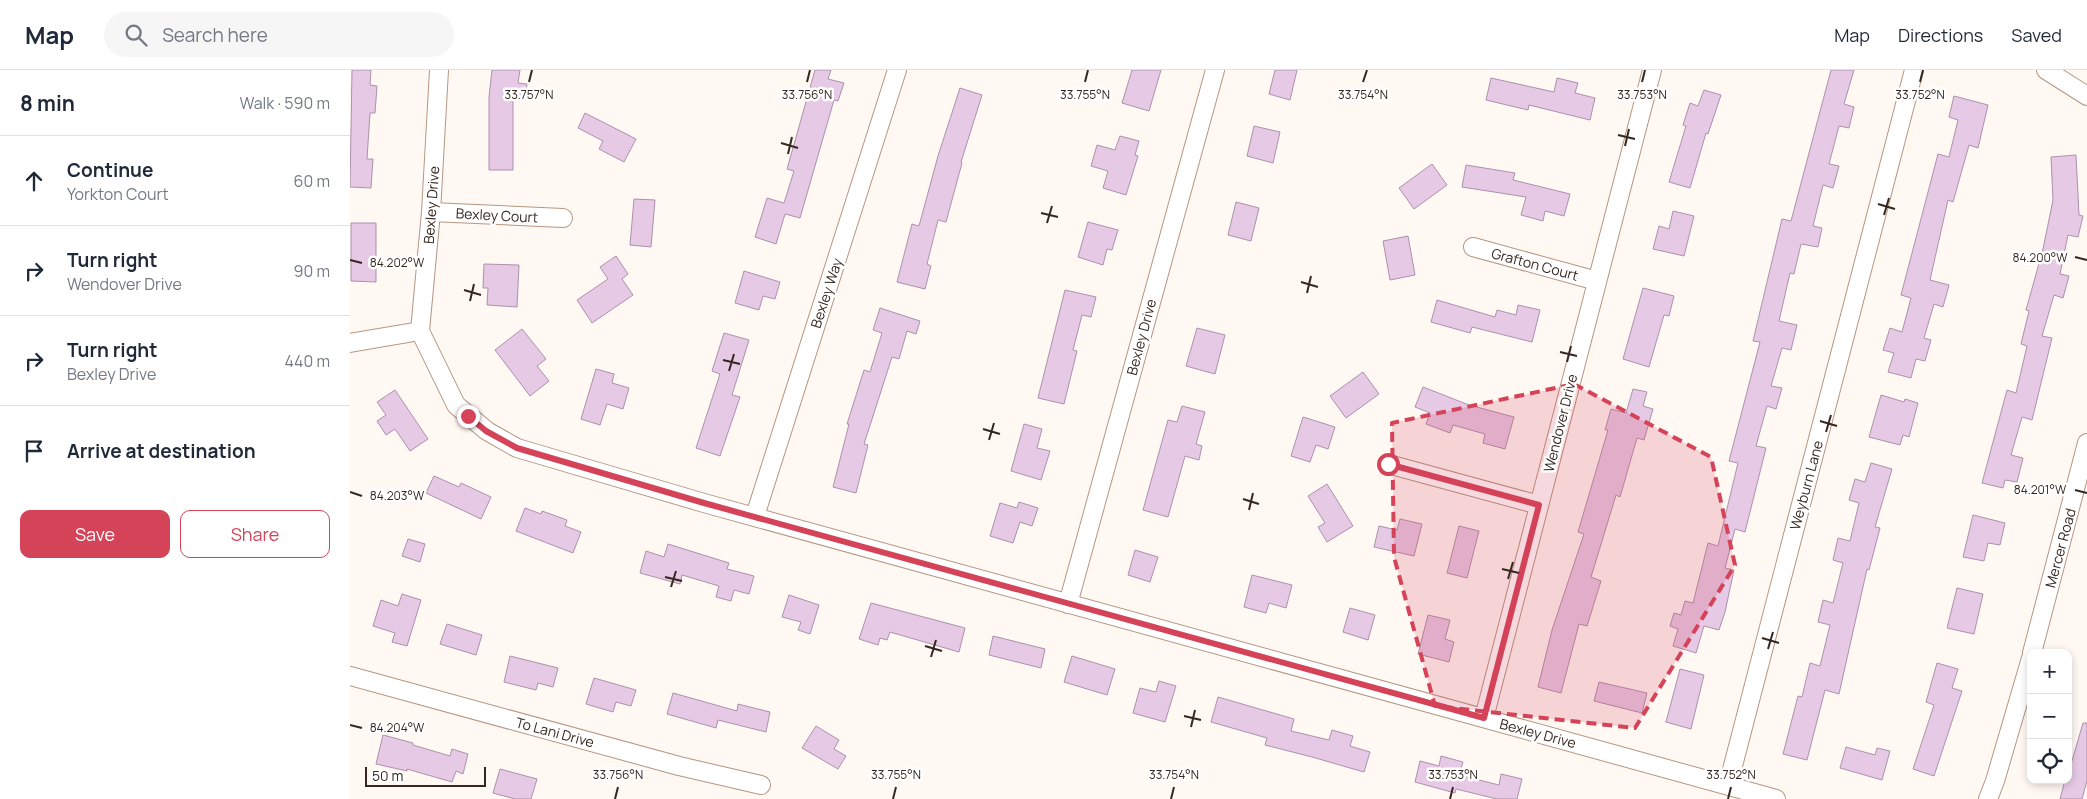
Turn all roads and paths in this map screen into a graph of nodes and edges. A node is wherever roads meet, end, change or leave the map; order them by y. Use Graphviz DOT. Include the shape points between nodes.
graph roads {
  1 [pos="439,70"];
  2 [pos="897,70"];
  3 [pos="1215,70"];
  4 [pos="1652,70"];
  5 [pos="1914,70"];
  6 [pos="2046,70"];
  7 [pos="2087,96"];
  8 [pos="431,212"];
  9 [pos="563,218"];
  10 [pos="1473,247"];
  11 [pos="1598,281"];
  12 [pos="420,331"];
  13 [pos="350,343"];
  14 [pos="2087,444"];
  15 [pos="1388,464"];
  16 [pos="1539,505"];
  17 [pos="755,516"];
  18 [pos="1068,604"];
  19 [pos="2033,649"];
  20 [pos="2027,672"];
  21 [pos="350,676"];
  22 [pos="1484,718"];
  23 [pos="761,785"];
  24 [pos="1728,785"];
  25 [pos="1776,799"];
  26 [pos="1988,799"];
  1 -- 8 [label="street, Bexley Drive"];
  2 -- 17 [label="street, Bexley Way"];
  3 -- 18 [label="street, Bexley Drive"];
  4 -- 11 [label="street, Wendover Drive"];
  5 -- 24 [label="street, Weyburn Lane"];
  6 -- 7 [label="street"];
  8 -- 9 [label="street, Bexley Court"];
  8 -- 12 [label="street, Bexley Drive"];
  10 -- 11 [label="street, Grafton Court"];
  11 -- 16 [label="street, Wendover Drive"];
  12 -- 13 [label="street"];
  12 -- 17 [label="street, Bexley Drive" via="456,405 486,431 517,448"];
  14 -- 19 [label="street, Mercer Road"];
  15 -- 16 [label="street"];
  16 -- 22 [label="street, Wendover Drive"];
  17 -- 18 [label="street, Bexley Drive"];
  18 -- 22 [label="street, Bexley Drive"];
  20 -- 26 [label="street"];
  21 -- 23 [label="street, To Lani Drive" via="679,766"];
  22 -- 24 [label="street, Bexley Drive"];
  24 -- 25 [label="street, Bexley Drive"];
}
